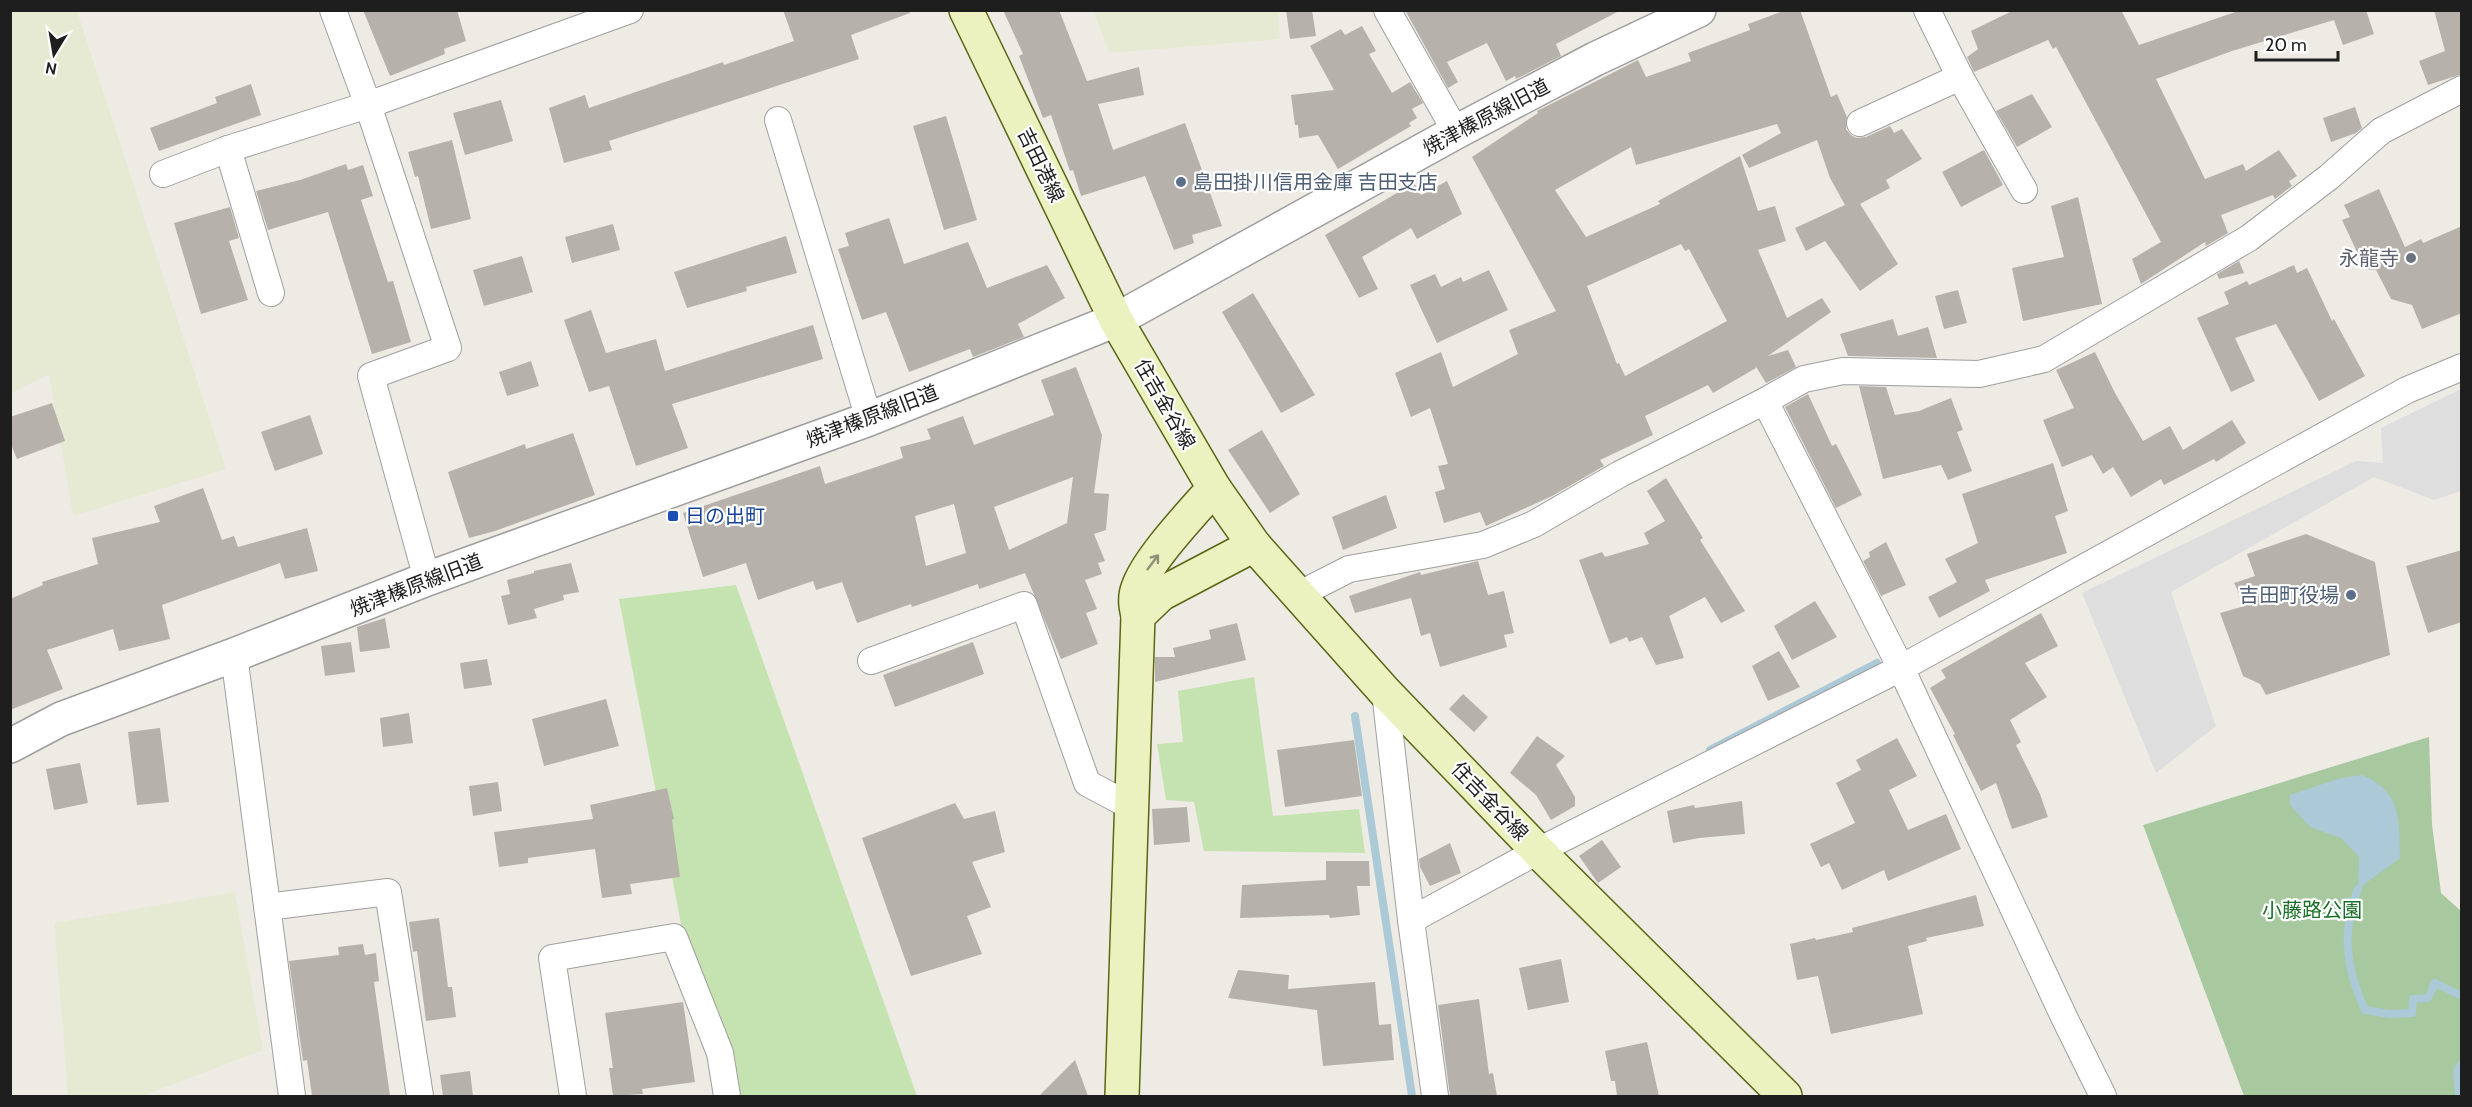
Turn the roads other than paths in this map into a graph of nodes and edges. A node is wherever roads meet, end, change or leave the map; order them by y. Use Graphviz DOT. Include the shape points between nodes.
graph roads {
  1 [pos="333,10"];
  2 [pos="630,10"];
  3 [pos="966,10"];
  4 [pos="1388,10"];
  5 [pos="1700,10"];
  6 [pos="1927,10"];
  7 [pos="1960,77"];
  8 [pos="2462,89"];
  9 [pos="368,105"];
  10 [pos="778,120"];
  11 [pos="1860,123"];
  12 [pos="1456,132"];
  13 [pos="228,149"];
  14 [pos="163,174"];
  15 [pos="2024,190"];
  16 [pos="271,294"];
  17 [pos="1116,320"];
  18 [pos="2462,367"];
  19 [pos="1765,401"];
  20 [pos="869,419"];
  21 [pos="1214,488"];
  22 [pos="1254,545"];
  23 [pos="427,579"];
  24 [pos="1298,595"];
  25 [pos="1138,616"];
  26 [pos="234,655"];
  27 [pos="871,661"];
  28 [pos="1901,668"];
  29 [pos="1385,692"];
  30 [pos="10,746"];
  31 [pos="1130,806"];
  32 [pos="1538,851"];
  33 [pos="267,907"];
  34 [pos="1411,920"];
  35 [pos="292,1096"];
  36 [pos="420,1096"];
  37 [pos="573,1096"];
  38 [pos="727,1096"];
  39 [pos="1122,1096"];
  40 [pos="1435,1096"];
  41 [pos="1785,1096"];
  42 [pos="2103,1096"];
  1 -- 9 [label="street"];
  2 -- 9 [label="street"];
  3 -- 17 [label="main road, 吉田港線"];
  4 -- 12 [label="street"];
  5 -- 12 [label="street, 焼津榛原線旧道" via="1595,59"];
  6 -- 7 [label="street"];
  7 -- 11 [label="street"];
  7 -- 15 [label="street"];
  8 -- 19 [label="street" via="2381,131 2249,238 2044,359 1979,374 1843,371 1804,379"];
  9 -- 13 [label="street"];
  9 -- 23 [label="street" via="447,348 371,376"];
  10 -- 20 [label="street"];
  12 -- 17 [label="street, 焼津榛原線旧道"];
  13 -- 14 [label="street"];
  13 -- 16 [label="street"];
  17 -- 20 [label="street, 焼津榛原線旧道"];
  17 -- 21 [label="main road, 住吉金谷線"];
  18 -- 28 [label="street" via="2407,390"];
  19 -- 24 [label="street" via="1620,474 1534,524 1483,545 1349,569"];
  19 -- 28 [label="street"];
  20 -- 23 [label="street, 焼津榛原線旧道"];
  21 -- 22 [label="main road, 住吉金谷線"];
  25 -- 21 [label="main road, one-way" via="1135,602 1148,569"];
  22 -- 24 [label="main road, 住吉金谷線"];
  22 -- 25 [label="main road" via="1161,594"];
  23 -- 26 [label="street, 焼津榛原線旧道"];
  24 -- 29 [label="main road, 住吉金谷線"];
  25 -- 31 [label="main road"];
  26 -- 30 [label="street, 焼津榛原線旧道" via="61,719"];
  26 -- 33 [label="street"];
  27 -- 31 [label="street" via="1024,605 1087,783"];
  28 -- 32 [label="street"];
  28 -- 42 [label="street"];
  29 -- 32 [label="main road, 住吉金谷線"];
  29 -- 34 [label="street"];
  31 -- 39 [label="main road"];
  32 -- 34 [label="street"];
  32 -- 41 [label="main road, 住吉金谷線"];
  33 -- 35 [label="street"];
  33 -- 36 [label="street" via="388,892"];
  34 -- 40 [label="street"];
  37 -- 38 [label="street" via="552,958 674,937 720,1053"];
}
